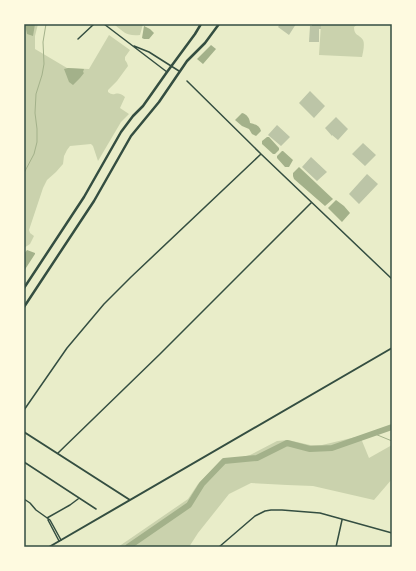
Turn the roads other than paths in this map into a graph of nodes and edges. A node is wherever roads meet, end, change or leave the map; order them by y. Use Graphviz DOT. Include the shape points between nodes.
graph roads {
  1 [pos="94,24"];
  2 [pos="104,24"];
  3 [pos="201,24"];
  4 [pos="219,24"];
  5 [pos="214,25"];
  6 [pos="216,28"];
  7 [pos="78,39"];
  8 [pos="132,45"];
  9 [pos="171,66"];
  10 [pos="180,71"];
  11 [pos="166,72"];
  12 [pos="187,81"];
  13 [pos="261,154"];
  14 [pos="312,202"];
  15 [pos="392,279"];
  16 [pos="24,288"];
  17 [pos="24,307"];
  18 [pos="392,348"];
  19 [pos="24,410"];
  20 [pos="24,432"];
  21 [pos="58,453"];
  22 [pos="24,462"];
  23 [pos="78,498"];
  24 [pos="24,499"];
  25 [pos="130,500"];
  26 [pos="96,509"];
  27 [pos="48,518"];
  28 [pos="342,519"];
  29 [pos="392,533"];
  30 [pos="60,541"];
  31 [pos="49,547"];
  32 [pos="219,547"];
  33 [pos="336,547"];
  1 -- 7 [label="street"];
  2 -- 8 [label="street"];
  3 -- 9 [label="main road"];
  4 -- 6 [label="main road"];
  5 -- 6 [label="main road"];
  6 -- 10 [label="main road"];
  8 -- 9 [label="street"];
  8 -- 11 [label="street"];
  9 -- 10 [label="street"];
  9 -- 11 [label="main road"];
  10 -- 17 [label="main road" via="160,102 131,136 94,201"];
  11 -- 16 [label="main road" via="121,132 84,197"];
  12 -- 13 [label="street"];
  13 -- 14 [label="street"];
  13 -- 19 [label="street" via="104,304 67,348"];
  14 -- 15 [label="street"];
  14 -- 21 [label="street"];
  18 -- 25 [label="street"];
  20 -- 21 [label="street"];
  21 -- 25 [label="street"];
  22 -- 23 [label="street"];
  23 -- 26 [label="street"];
  23 -- 27 [label="street"];
  24 -- 27 [label="street"];
  25 -- 30 [label="street"];
  27 -- 30 [label="street"];
  28 -- 29 [label="street"];
  28 -- 32 [label="street" via="320,513 271,510 255,516"];
  28 -- 33 [label="street"];
  30 -- 31 [label="street"];
}
